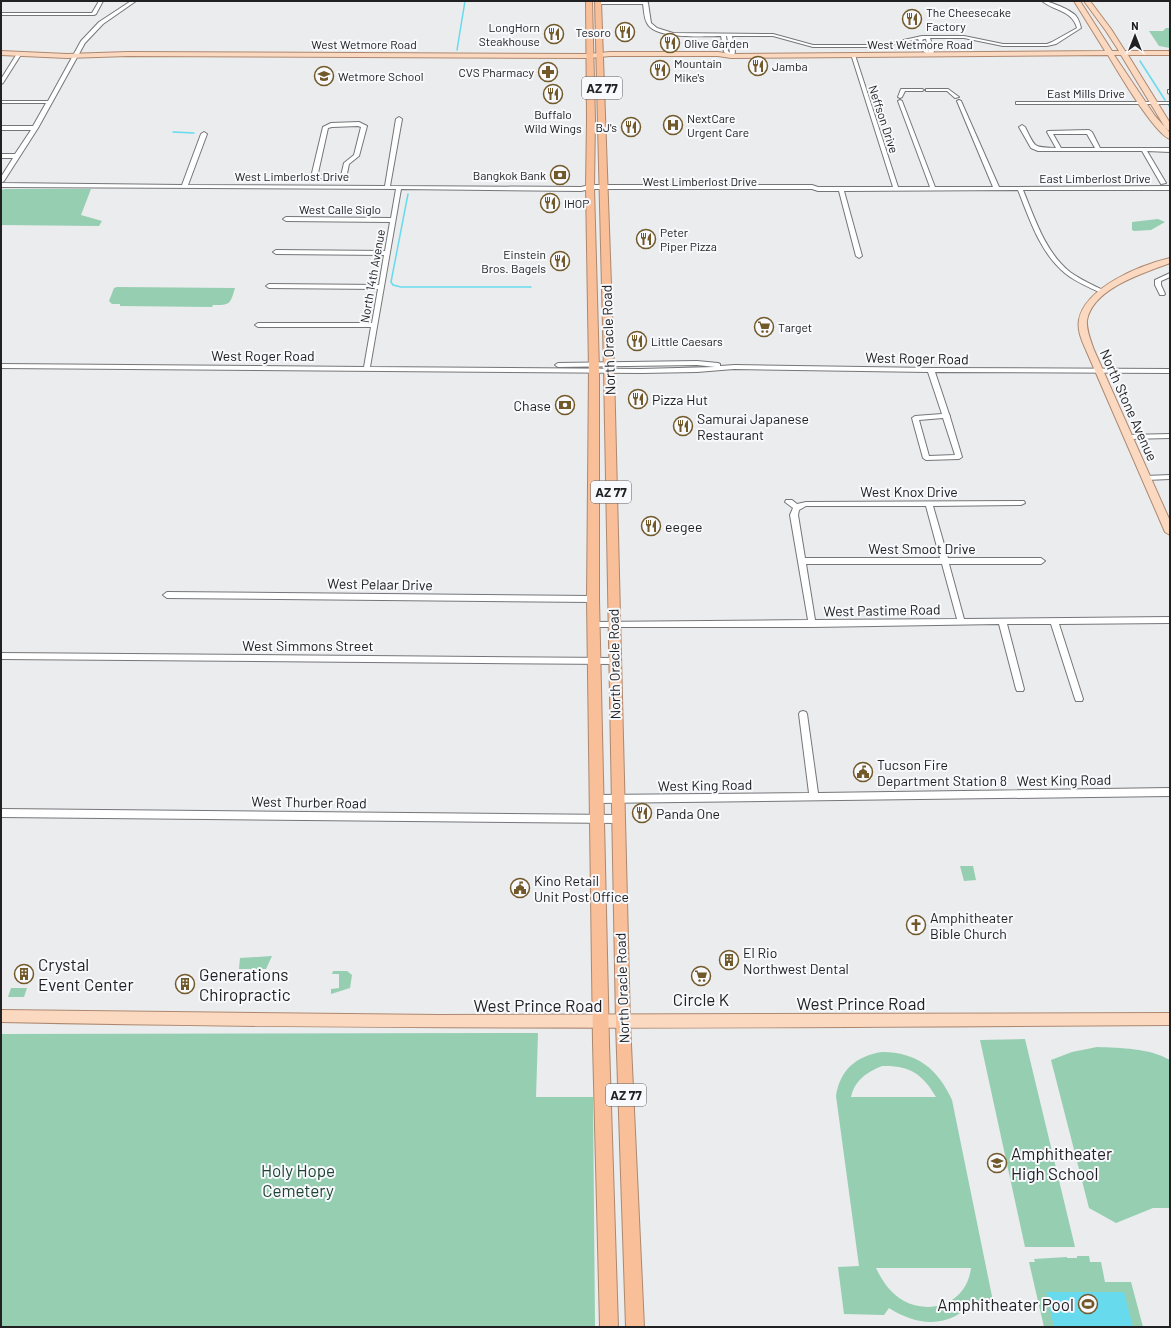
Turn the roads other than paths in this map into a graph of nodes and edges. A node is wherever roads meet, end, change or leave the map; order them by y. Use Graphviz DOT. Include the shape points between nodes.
graph roads {
  1 [pos="101,1"];
  2 [pos="134,1"];
  3 [pos="589,1"];
  4 [pos="1044,1"];
  5 [pos="1077,1"];
  6 [pos="1087,1"];
  7 [pos="600,2"];
  8 [pos="646,2"];
  9 [pos="1,14"];
  10 [pos="722,34"];
  11 [pos="729,34"];
  12 [pos="923,37"];
  13 [pos="1,53"];
  14 [pos="20,53"];
  15 [pos="76,54"];
  16 [pos="1110,54"];
  17 [pos="1123,54"];
  18 [pos="1170,54"];
  19 [pos="852,55"];
  20 [pos="930,55"];
  21 [pos="589,56"];
  22 [pos="600,56"];
  23 [pos="731,56"];
  24 [pos="1,83"];
  25 [pos="590,89"];
  26 [pos="1,102"];
  27 [pos="49,102"];
  28 [pos="1018,103"];
  29 [pos="1143,103"];
  30 [pos="1154,103"];
  31 [pos="1170,103"];
  32 [pos="399,118"];
  33 [pos="591,120"];
  34 [pos="603,120"];
  35 [pos="1022,127"];
  36 [pos="1,128"];
  37 [pos="34,128"];
  38 [pos="1170,128"];
  39 [pos="204,134"];
  40 [pos="1170,136"];
  41 [pos="1060,150"];
  42 [pos="1099,150"];
  43 [pos="1144,150"];
  44 [pos="1170,150"];
  45 [pos="604,151"];
  46 [pos="1,156"];
  47 [pos="18,156"];
  48 [pos="343,178"];
  49 [pos="1,181"];
  50 [pos="1163,183"];
  51 [pos="1,185"];
  52 [pos="184,187"];
  53 [pos="340,188"];
  54 [pos="388,188"];
  55 [pos="399,188"];
  56 [pos="720,188"];
  57 [pos="783,188"];
  58 [pos="1170,188"];
  59 [pos="818,189"];
  60 [pos="842,189"];
  61 [pos="896,189"];
  62 [pos="933,189"];
  63 [pos="997,189"];
  64 [pos="1020,189"];
  65 [pos="588,190"];
  66 [pos="604,190"];
  67 [pos="714,192"];
  68 [pos="777,192"];
  69 [pos="286,219"];
  70 [pos="393,220"];
  71 [pos="591,242"];
  72 [pos="276,252"];
  73 [pos="387,253"];
  74 [pos="859,256"];
  75 [pos="1170,260"];
  76 [pos="1170,267"];
  77 [pos="592,270"];
  78 [pos="606,270"];
  79 [pos="1170,275"];
  80 [pos="269,286"];
  81 [pos="382,287"];
  82 [pos="1103,292"];
  83 [pos="1162,294"];
  84 [pos="606,298"];
  85 [pos="258,325"];
  86 [pos="374,325"];
  87 [pos="1,366"];
  88 [pos="367,367"];
  89 [pos="594,367"];
  90 [pos="609,367"];
  91 [pos="931,370"];
  92 [pos="1099,370"];
  93 [pos="1170,371"];
  94 [pos="947,416"];
  95 [pos="1170,436"];
  96 [pos="1128,437"];
  97 [pos="1170,477"];
  98 [pos="1146,478"];
  99 [pos="594,485"];
  100 [pos="611,485"];
  101 [pos="789,502"];
  102 [pos="1021,503"];
  103 [pos="929,504"];
  104 [pos="797,507"];
  105 [pos="1170,532"];
  106 [pos="802,561"];
  107 [pos="945,561"];
  108 [pos="1041,561"];
  109 [pos="167,595"];
  110 [pos="593,599"];
  111 [pos="1170,620"];
  112 [pos="960,621"];
  113 [pos="1002,621"];
  114 [pos="1054,621"];
  115 [pos="812,624"];
  116 [pos="594,625"];
  117 [pos="614,625"];
  118 [pos="1,656"];
  119 [pos="614,660"];
  120 [pos="594,661"];
  121 [pos="1020,689"];
  122 [pos="1079,699"];
  123 [pos="803,714"];
  124 [pos="1170,792"];
  125 [pos="814,796"];
  126 [pos="597,799"];
  127 [pos="617,799"];
  128 [pos="1,813"];
  129 [pos="597,819"];
  130 [pos="618,819"];
  131 [pos="1,1016"];
  132 [pos="1170,1019"];
  133 [pos="601,1023"];
  134 [pos="623,1023"];
  135 [pos="609,1327"];
  136 [pos="635,1327"];
  1 -- 9 [label="street" via="94,14"];
  2 -- 15 [label="street" via="101,23 83,42"];
  3 -- 21 [label="highway, North Oracle Road / AZ 77"];
  4 -- 12 [label="street" via="1071,13 1079,28 1054,43 1044,45 1000,45 964,37"];
  5 -- 16 [label="main road"];
  6 -- 17 [label="main road"];
  7 -- 8 [label="street"];
  7 -- 22 [label="highway, North Oracle Road / AZ 77"];
  8 -- 10 [label="street" via="648,23 658,30 677,34"];
  10 -- 11 [label="street"];
  10 -- 23 [label="street" via="726,52"];
  11 -- 12 [label="street" via="773,35 819,46 881,46"];
  11 -- 23 [label="street" via="733,52"];
  12 -- 20 [label="street" via="928,38 932,51"];
  13 -- 14 [label="main road, West Wetmore Road"];
  14 -- 15 [label="main road, West Wetmore Road"];
  14 -- 24 [label="street"];
  15 -- 21 [label="main road, West Wetmore Road"];
  15 -- 27 [label="street"];
  16 -- 17 [label="main road, West Wetmore Road"];
  16 -- 20 [label="main road, West Wetmore Road"];
  16 -- 29 [label="main road"];
  17 -- 18 [label="main road, West Wetmore Road"];
  17 -- 30 [label="main road"];
  19 -- 20 [label="main road, West Wetmore Road"];
  19 -- 23 [label="main road, West Wetmore Road"];
  19 -- 61 [label="street, Neffson Drive"];
  21 -- 22 [label="main road, West Wetmore Road"];
  21 -- 25 [label="highway, North Oracle Road / AZ 77"];
  22 -- 23 [label="main road, West Wetmore Road"];
  22 -- 34 [label="highway, North Oracle Road / AZ 77"];
  25 -- 33 [label="highway, North Oracle Road / AZ 77"];
  25 -- 34 [label="highway" via="596,96 597,117"];
  26 -- 27 [label="street"];
  27 -- 37 [label="street"];
  28 -- 29 [label="street, East Mills Drive"];
  29 -- 30 [label="street, East Mills Drive"];
  29 -- 40 [label="main road" via="1163,131"];
  30 -- 31 [label="street, East Mills Drive"];
  30 -- 38 [label="main road"];
  32 -- 54 [label="street"];
  33 -- 45 [label="highway" via="596,124 598,148"];
  33 -- 65 [label="highway, North Oracle Road / AZ 77"];
  34 -- 45 [label="highway, North Oracle Road / AZ 77"];
  35 -- 41 [label="street" via="1033,147"];
  36 -- 37 [label="street"];
  37 -- 47 [label="street"];
  39 -- 52 [label="street"];
  41 -- 42 [label="street"];
  41 -- 42 [label="street" via="1050,132 1089,132"];
  42 -- 43 [label="street"];
  43 -- 44 [label="street"];
  43 -- 50 [label="street"];
  45 -- 66 [label="highway, North Oracle Road / AZ 77"];
  46 -- 47 [label="street"];
  47 -- 49 [label="street"];
  48 -- 48 [label="street" via="347,163 356,156 364,126 362,125 326,127 315,172 321,177"];
  48 -- 53 [label="street"];
  51 -- 52 [label="street, West Limberlost Drive"];
  52 -- 53 [label="street, West Limberlost Drive"];
  53 -- 54 [label="street, West Limberlost Drive"];
  54 -- 55 [label="street, West Limberlost Drive"];
  55 -- 65 [label="street, West Limberlost Drive"];
  55 -- 70 [label="street, North 14th Avenue"];
  56 -- 57 [label="street, West Limberlost Drive"];
  56 -- 66 [label="street, West Limberlost Drive"];
  56 -- 67 [label="street"];
  57 -- 59 [label="street, West Limberlost Drive"];
  57 -- 68 [label="street"];
  58 -- 64 [label="street, East Limberlost Drive"];
  59 -- 60 [label="street, West Limberlost Drive"];
  59 -- 68 [label="street, West Limberlost Drive" via="814,192"];
  60 -- 61 [label="street, West Limberlost Drive"];
  60 -- 74 [label="street"];
  61 -- 62 [label="street, West Limberlost Drive"];
  62 -- 63 [label="street, West Limberlost Drive"];
  62 -- 63 [label="street" via="900,99 903,90 948,90 958,99"];
  63 -- 64 [label="street, West Limberlost Drive"];
  64 -- 82 [label="street" via="1045,246 1054,259 1067,272"];
  65 -- 66 [label="street, West Limberlost Drive"];
  65 -- 71 [label="highway, North Oracle Road / AZ 77"];
  66 -- 67 [label="street, West Limberlost Drive"];
  66 -- 78 [label="highway, North Oracle Road / AZ 77"];
  67 -- 68 [label="street, West Limberlost Drive"];
  69 -- 70 [label="street, West Calle Siglo"];
  70 -- 73 [label="street, North 14th Avenue"];
  71 -- 77 [label="highway, North Oracle Road / AZ 77"];
  71 -- 78 [label="highway" via="598,255 598,267"];
  72 -- 73 [label="street"];
  73 -- 81 [label="street, North 14th Avenue"];
  75 -- 82 [label="main road, North Stone Avenue" via="1110,286"];
  76 -- 82 [label="main road, North Stone Avenue"];
  77 -- 84 [label="highway" via="599,273 600,289"];
  77 -- 89 [label="highway, North Oracle Road / AZ 77"];
  78 -- 84 [label="highway, North Oracle Road / AZ 77"];
  79 -- 83 [label="street" via="1158,280"];
  80 -- 81 [label="street"];
  81 -- 86 [label="street, North 14th Avenue"];
  82 -- 92 [label="main road, North Stone Avenue" via="1091,303 1083,319 1084,334"];
  84 -- 90 [label="highway, North Oracle Road / AZ 77"];
  85 -- 86 [label="street"];
  86 -- 88 [label="street, North 14th Avenue"];
  87 -- 88 [label="street, West Roger Road"];
  88 -- 89 [label="street, West Roger Road"];
  89 -- 90 [label="street, West Roger Road"];
  89 -- 99 [label="highway, North Oracle Road / AZ 77"];
  90 -- 91 [label="street, West Roger Road" via="697,370 735,367"];
  90 -- 100 [label="highway, North Oracle Road / AZ 77"];
  91 -- 92 [label="street, West Roger Road"];
  91 -- 94 [label="street"];
  92 -- 93 [label="street, West Roger Road"];
  92 -- 96 [label="main road, North Stone Avenue"];
  94 -- 94 [label="street" via="915,418 926,458 959,457"];
  95 -- 96 [label="street"];
  96 -- 98 [label="main road, North Stone Avenue"];
  97 -- 98 [label="street"];
  98 -- 105 [label="main road, North Stone Avenue"];
  99 -- 100 [label="highway"];
  99 -- 110 [label="highway, North Oracle Road / AZ 77"];
  100 -- 117 [label="highway, North Oracle Road / AZ 77"];
  101 -- 104 [label="street"];
  102 -- 103 [label="street, West Knox Drive"];
  103 -- 104 [label="street, West Knox Drive" via="806,504"];
  103 -- 107 [label="street"];
  104 -- 106 [label="street" via="794,515"];
  106 -- 107 [label="street, West Smoot Drive"];
  106 -- 115 [label="street"];
  107 -- 108 [label="street, West Smoot Drive"];
  107 -- 112 [label="street"];
  109 -- 110 [label="street, West Pelaar Drive"];
  110 -- 116 [label="highway, North Oracle Road / AZ 77"];
  111 -- 114 [label="street, West Pastime Road"];
  112 -- 113 [label="street, West Pastime Road"];
  112 -- 115 [label="street, West Pastime Road"];
  113 -- 114 [label="street, West Pastime Road"];
  113 -- 121 [label="street"];
  114 -- 122 [label="street"];
  115 -- 117 [label="street, West Pastime Road"];
  116 -- 117 [label="street, West Pastime Road"];
  116 -- 120 [label="highway, North Oracle Road / AZ 77"];
  117 -- 119 [label="highway, North Oracle Road / AZ 77"];
  118 -- 120 [label="street, West Simmons Street"];
  119 -- 120 [label="street, West Simmons Street"];
  119 -- 127 [label="highway, North Oracle Road / AZ 77"];
  120 -- 126 [label="highway, North Oracle Road / AZ 77"];
  123 -- 125 [label="street"];
  124 -- 125 [label="street, West King Road"];
  125 -- 127 [label="street, West King Road"];
  126 -- 127 [label="street, West King Road"];
  126 -- 129 [label="highway, North Oracle Road / AZ 77"];
  127 -- 130 [label="highway, North Oracle Road / AZ 77"];
  128 -- 129 [label="street, West Thurber Road"];
  129 -- 130 [label="street, West Thurber Road"];
  129 -- 133 [label="highway, North Oracle Road / AZ 77"];
  130 -- 134 [label="highway, North Oracle Road / AZ 77"];
  131 -- 133 [label="main road, West Prince Road" via="194,1021"];
  132 -- 134 [label="main road, West Prince Road"];
  133 -- 134 [label="main road, West Prince Road"];
  133 -- 135 [label="highway, North Oracle Road / AZ 77"];
  134 -- 136 [label="highway, North Oracle Road / AZ 77"];
}
